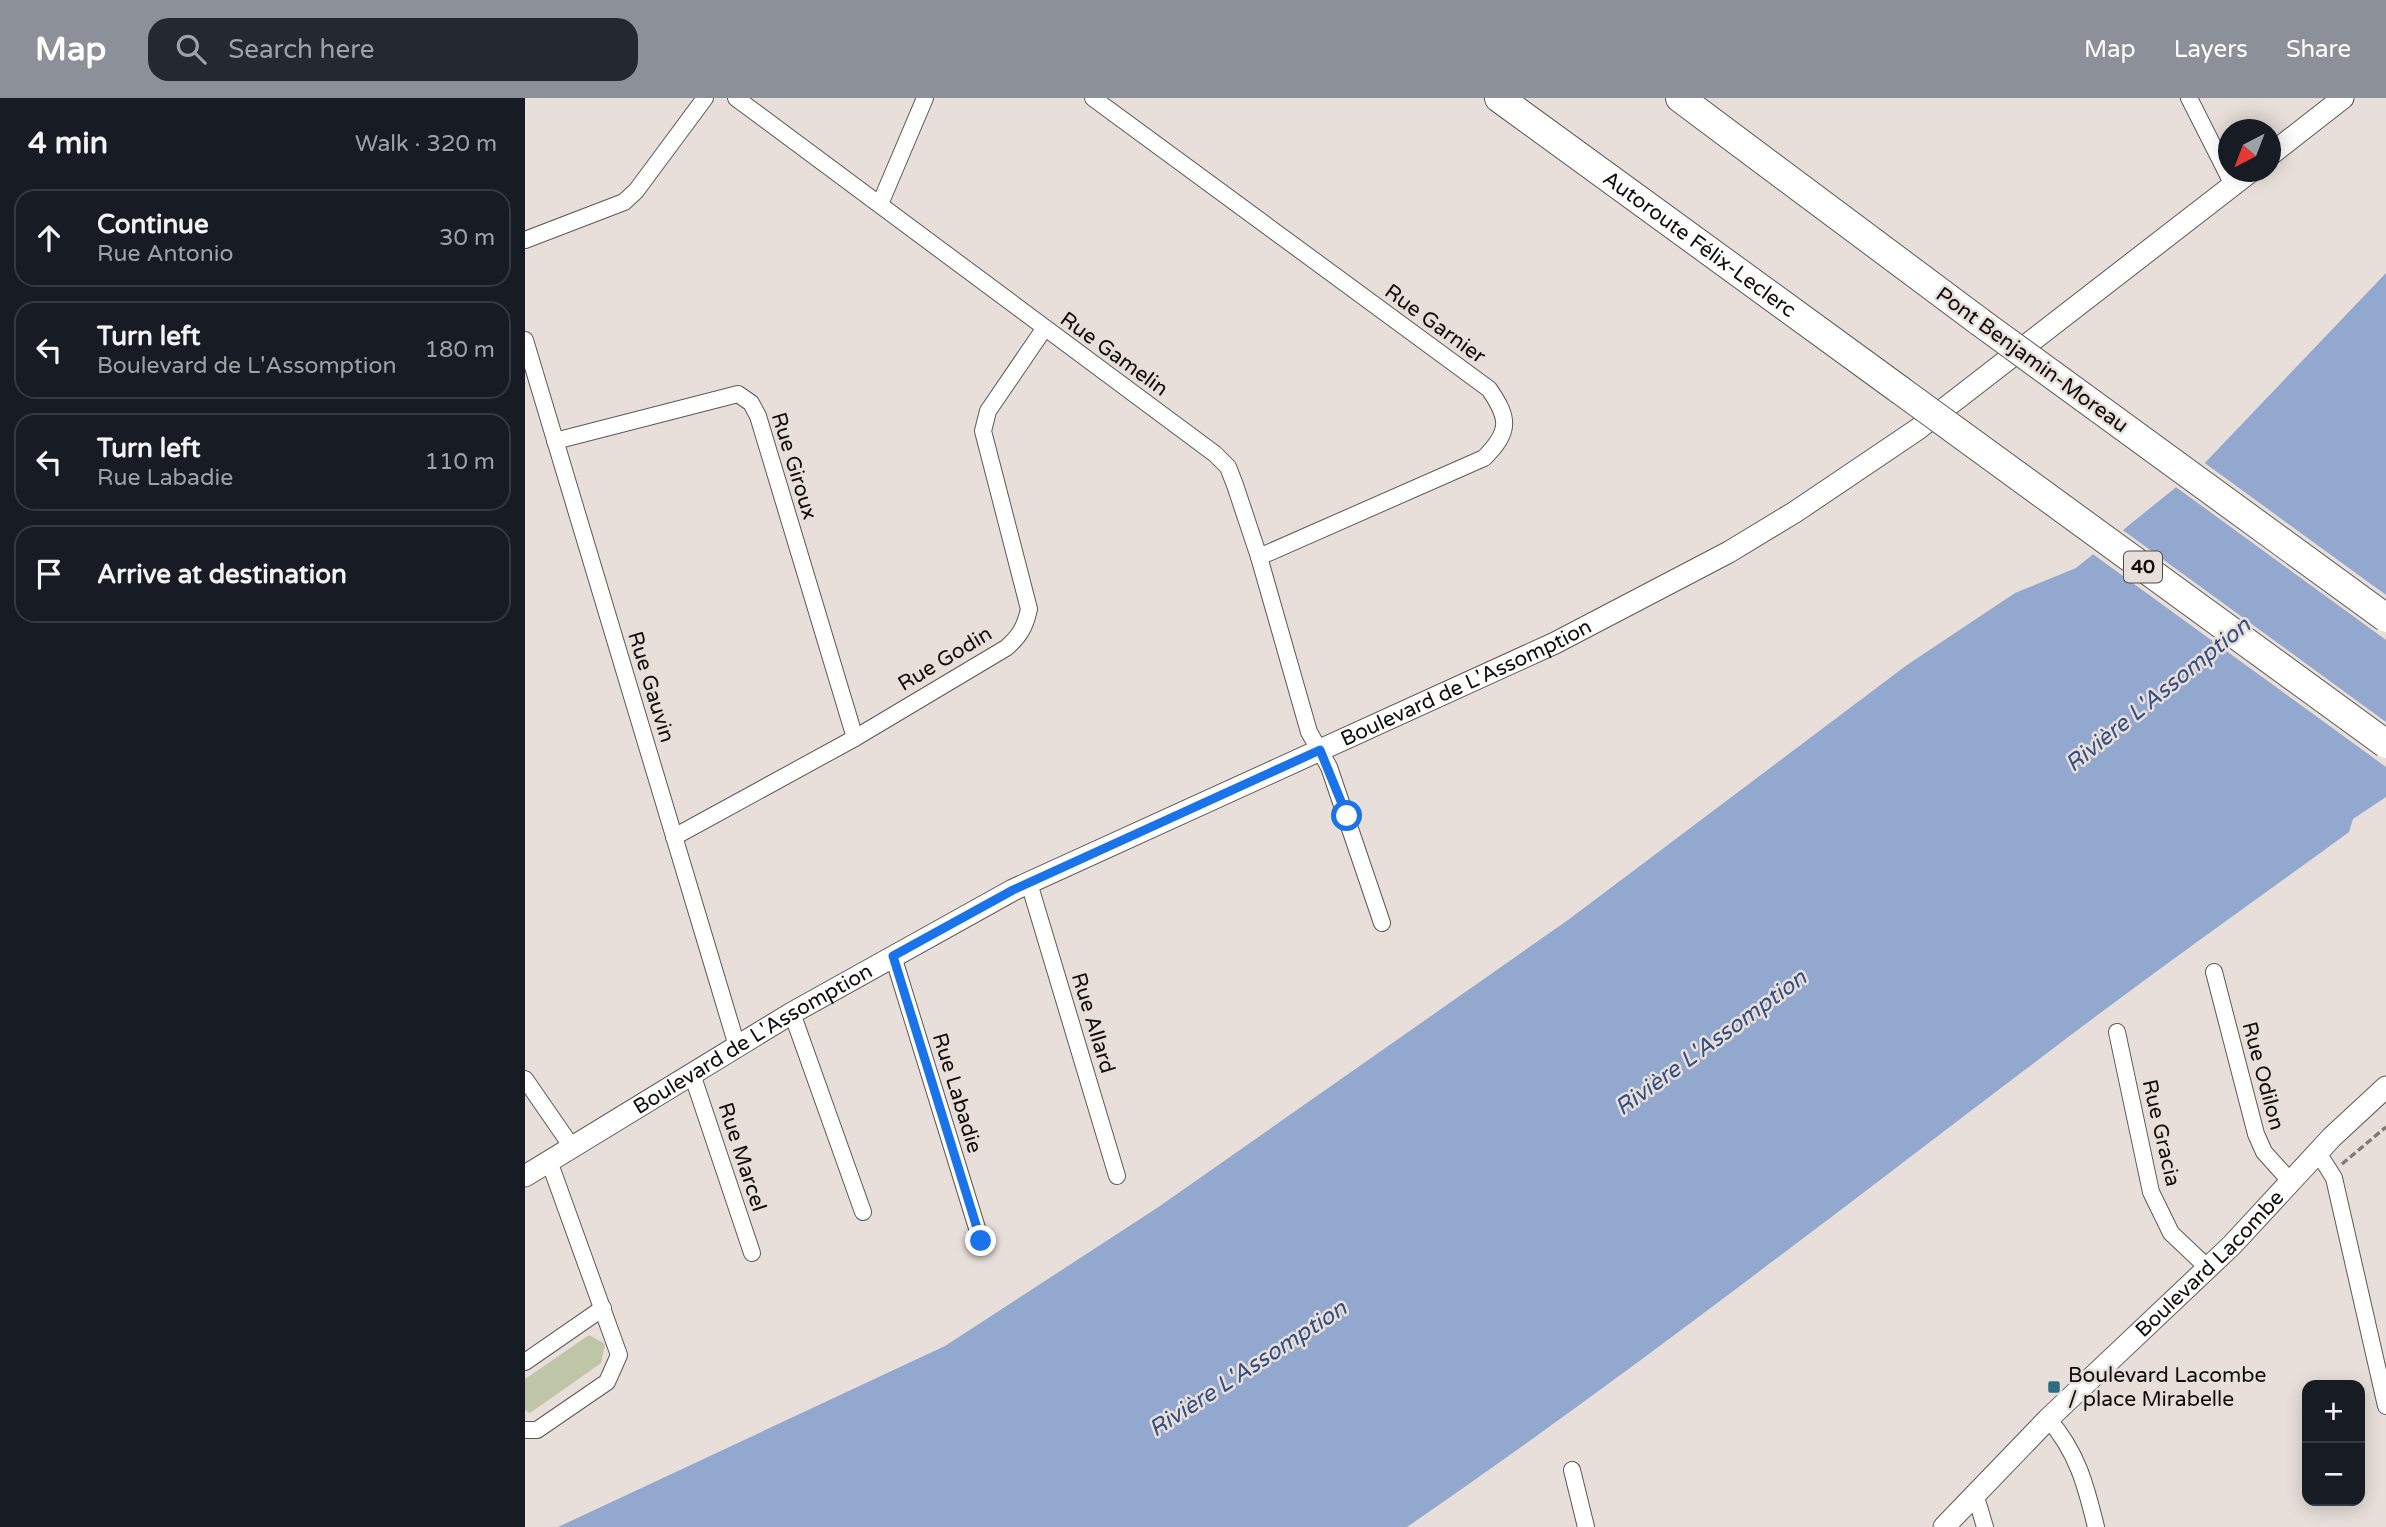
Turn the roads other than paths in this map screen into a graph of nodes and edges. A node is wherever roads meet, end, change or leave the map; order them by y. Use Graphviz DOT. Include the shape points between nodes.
graph roads {
  1 [pos="705,98"];
  2 [pos="736,98"];
  3 [pos="925,98"];
  4 [pos="1093,98"];
  5 [pos="1499,98"];
  6 [pos="1680,98"];
  7 [pos="2189,98"];
  8 [pos="2343,98"];
  9 [pos="2218,142"];
  10 [pos="2281,146"];
  11 [pos="2237,182"];
  12 [pos="880,204"];
  13 [pos="525,240"];
  14 [pos="1044,329"];
  15 [pos="525,340"];
  16 [pos="555,441"];
  17 [pos="1259,557"];
  18 [pos="2386,618"];
  19 [pos="855,738"];
  20 [pos="2386,744"];
  21 [pos="1320,750"];
  22 [pos="674,837"];
  23 [pos="1029,883"];
  24 [pos="1382,923"];
  25 [pos="893,956"];
  26 [pos="2214,972"];
  27 [pos="792,1013"];
  28 [pos="2117,1032"];
  29 [pos="737,1046"];
  30 [pos="692,1074"];
  31 [pos="525,1079"];
  32 [pos="2386,1087"];
  33 [pos="572,1147"];
  34 [pos="2318,1152"];
  35 [pos="549,1161"];
  36 [pos="525,1176"];
  37 [pos="1117,1176"];
  38 [pos="2290,1181"];
  39 [pos="863,1212"];
  40 [pos="981,1241"];
  41 [pos="752,1253"];
  42 [pos="2208,1268"];
  43 [pos="603,1308"];
  44 [pos="525,1362"];
  45 [pos="2386,1406"];
  46 [pos="2048,1419"];
  47 [pos="525,1430"];
  48 [pos="1572,1470"];
  49 [pos="1976,1497"];
  50 [pos="1586,1527"];
  51 [pos="1944,1527"];
  52 [pos="1985,1527"];
  53 [pos="2096,1527"];
  1 -- 13 [label="street" via="624,202"];
  2 -- 12 [label="street, Rue Gamelin"];
  3 -- 12 [label="street"];
  4 -- 17 [label="street, Rue Garnier" via="1489,389 1503,409 1499,443 1484,458"];
  5 -- 20 [label="highway, Autoroute Félix-Leclerc / 40, bridge"];
  6 -- 18 [label="highway, Pont Benjamin-Moreau, bridge"];
  7 -- 9 [label="street"];
  8 -- 10 [label="street"];
  11 -- 21 [label="street, Boulevard de L'Assomption" via="1957,400 1795,512 1584,629"];
  12 -- 14 [label="street, Rue Gamelin"];
  14 -- 17 [label="street, Rue Gamelin" via="1221,460 1235,485"];
  14 -- 19 [label="street, Rue Godin" via="988,411 983,430 1029,609 1025,627 1006,648"];
  15 -- 16 [label="street, Rue Gauvin"];
  16 -- 19 [label="street, Rue Giroux" via="738,394 751,403"];
  16 -- 22 [label="street, Rue Gauvin"];
  17 -- 21 [label="street, Rue Gamelin" via="1309,732"];
  19 -- 22 [label="street, Rue Godin"];
  21 -- 23 [label="street, Boulevard de L'Assomption"];
  21 -- 24 [label="street, Rue Gamelin" via="1341,798"];
  22 -- 29 [label="street, Rue Gauvin"];
  23 -- 25 [label="street, Boulevard de L'Assomption"];
  23 -- 37 [label="street, Rue Allard"];
  25 -- 27 [label="street, Boulevard de L'Assomption"];
  25 -- 40 [label="street, Rue Labadie"];
  26 -- 38 [label="street, Rue Odilon" via="2256,1134 2264,1152"];
  27 -- 29 [label="street, Boulevard de L'Assomption"];
  27 -- 39 [label="street"];
  28 -- 42 [label="street, Rue Gracia" via="2151,1192 2171,1233"];
  29 -- 30 [label="street, Boulevard de L'Assomption"];
  30 -- 33 [label="street, Boulevard de L'Assomption"];
  30 -- 41 [label="street, Rue Marcel"];
  31 -- 33 [label="street"];
  32 -- 34 [label="street, Boulevard Lacombe"];
  33 -- 35 [label="street, Boulevard de L'Assomption"];
  34 -- 38 [label="street, Boulevard Lacombe"];
  34 -- 45 [label="street" via="2334,1178"];
  35 -- 36 [label="street, Boulevard de L'Assomption"];
  35 -- 43 [label="street"];
  38 -- 42 [label="street, Boulevard Lacombe"];
  42 -- 46 [label="street, Boulevard Lacombe"];
  43 -- 44 [label="street"];
  43 -- 47 [label="street" via="619,1355 607,1382 537,1430"];
  46 -- 49 [label="street, Boulevard Lacombe"];
  46 -- 53 [label="street" via="2067,1440 2085,1479"];
  48 -- 50 [label="street"];
  49 -- 51 [label="street, Boulevard Lacombe"];
  49 -- 52 [label="street"];
}
